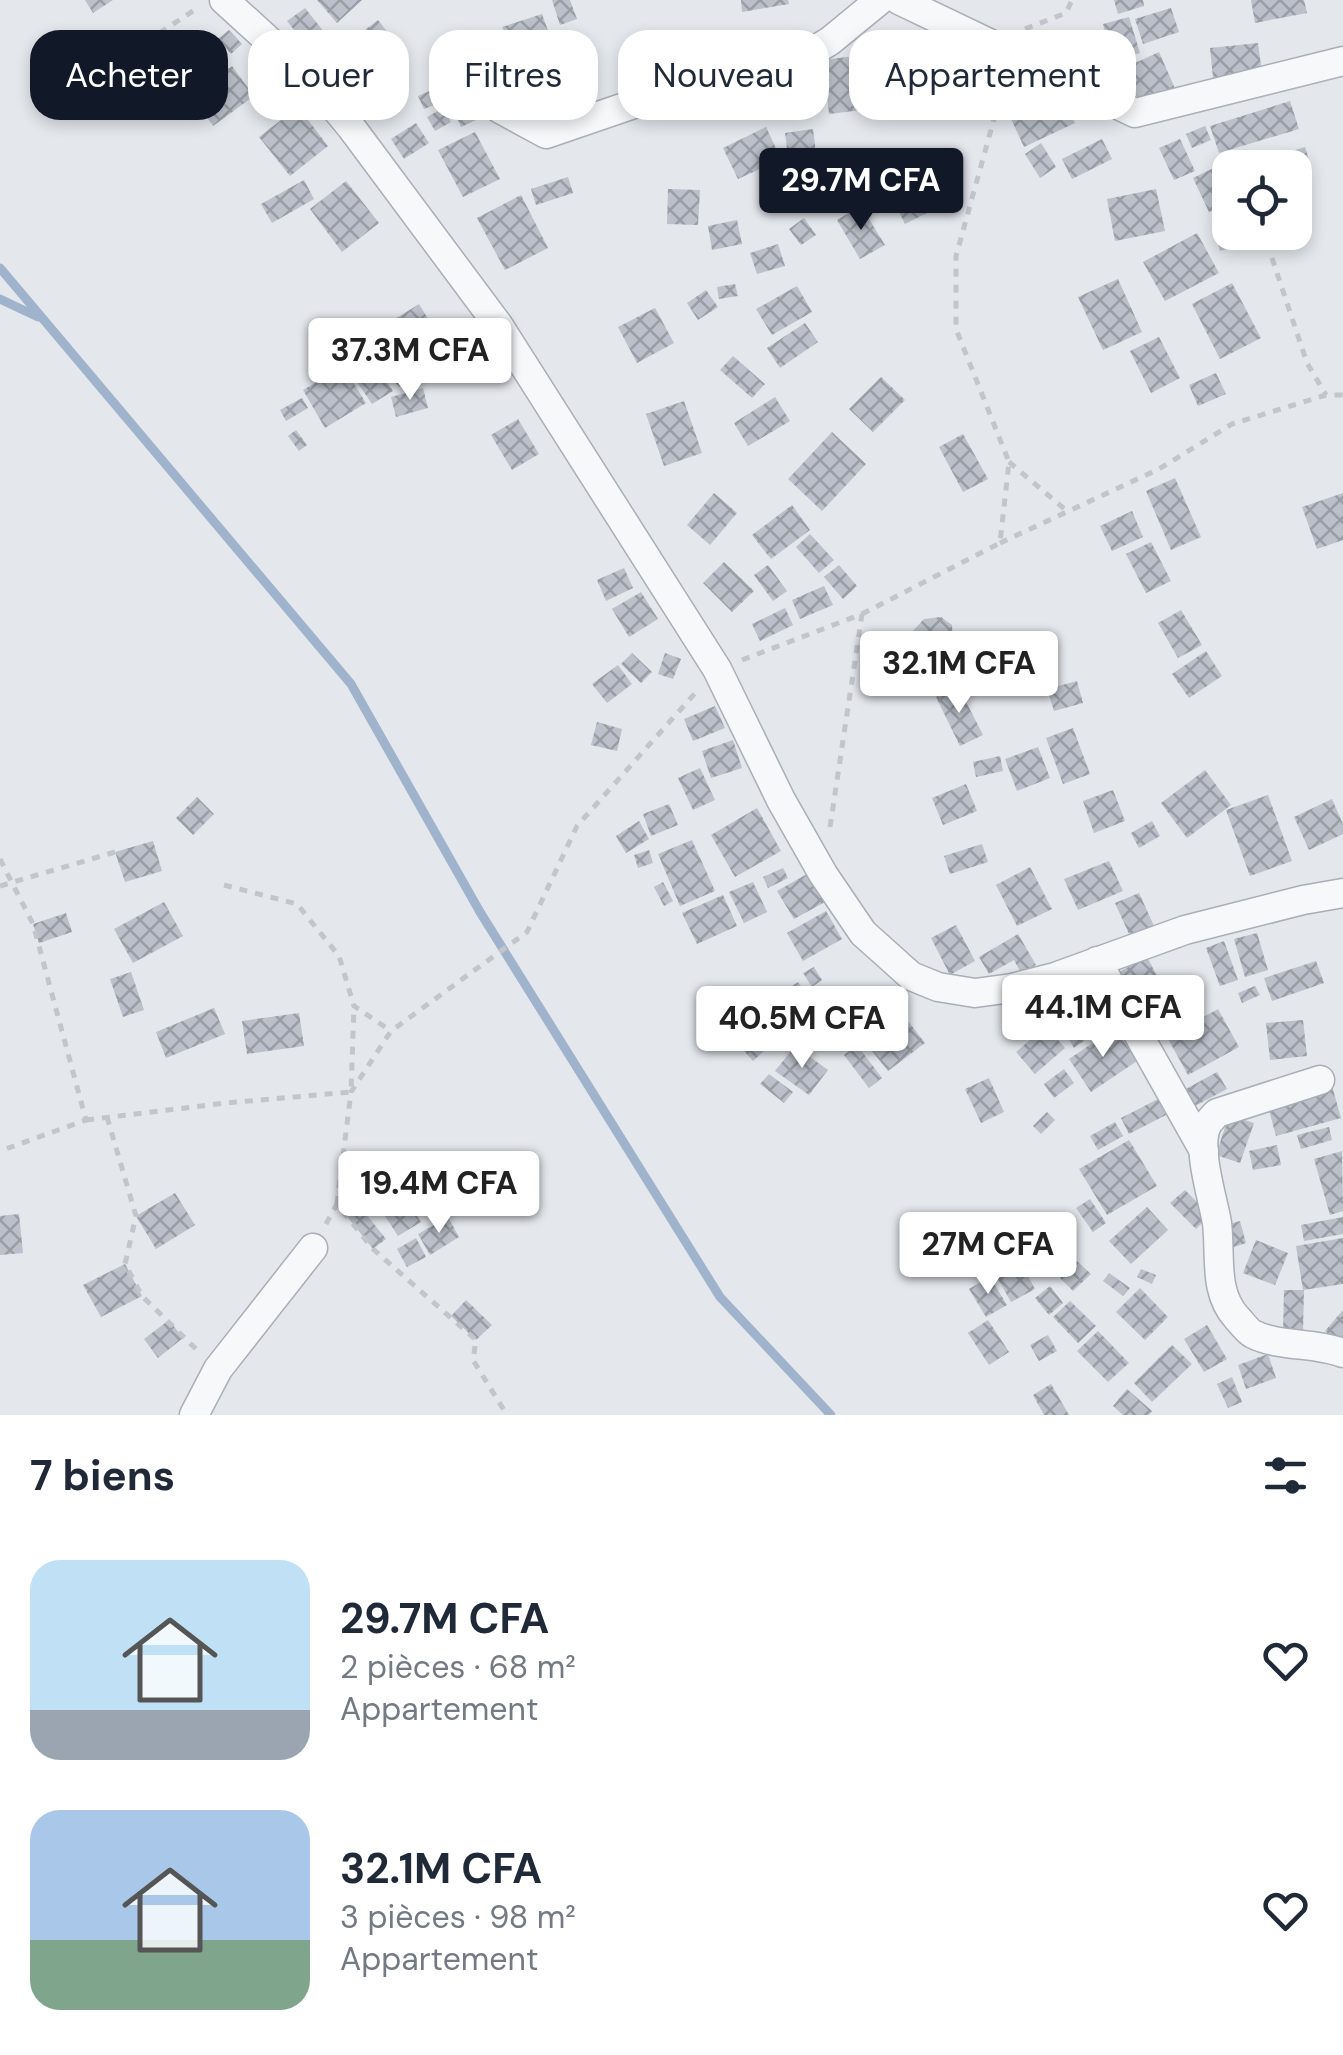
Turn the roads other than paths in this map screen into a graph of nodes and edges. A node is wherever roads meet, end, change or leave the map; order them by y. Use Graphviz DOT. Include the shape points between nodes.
graph roads {
  1 [pos="224,0"];
  2 [pos="880,0"];
  3 [pos="899,0"];
  4 [pos="1343,62"];
  5 [pos="598,116"];
  6 [pos="520,120"];
  7 [pos="587,120"];
  8 [pos="1343,893"];
  9 [pos="1096,961"];
  10 [pos="1320,1080"];
  11 [pos="1204,1152"];
  12 [pos="313,1248"];
  13 [pos="1343,1353"];
  14 [pos="194,1415"];
  1 -- 9 [label="street" via="313,81 499,326 717,669 782,800 863,933 911,976 976,993"];
  2 -- 5 [label="street" via="810,53"];
  3 -- 4 [label="street" via="1135,112"];
  6 -- 7 [label="street" via="546,134"];
  8 -- 9 [label="street" via="1184,930"];
  9 -- 11 [label="street"];
  10 -- 11 [label="street" via="1217,1113 1206,1127"];
  11 -- 13 [label="street" via="1227,1307 1251,1334"];
  12 -- 14 [label="street" via="218,1369"];
}
